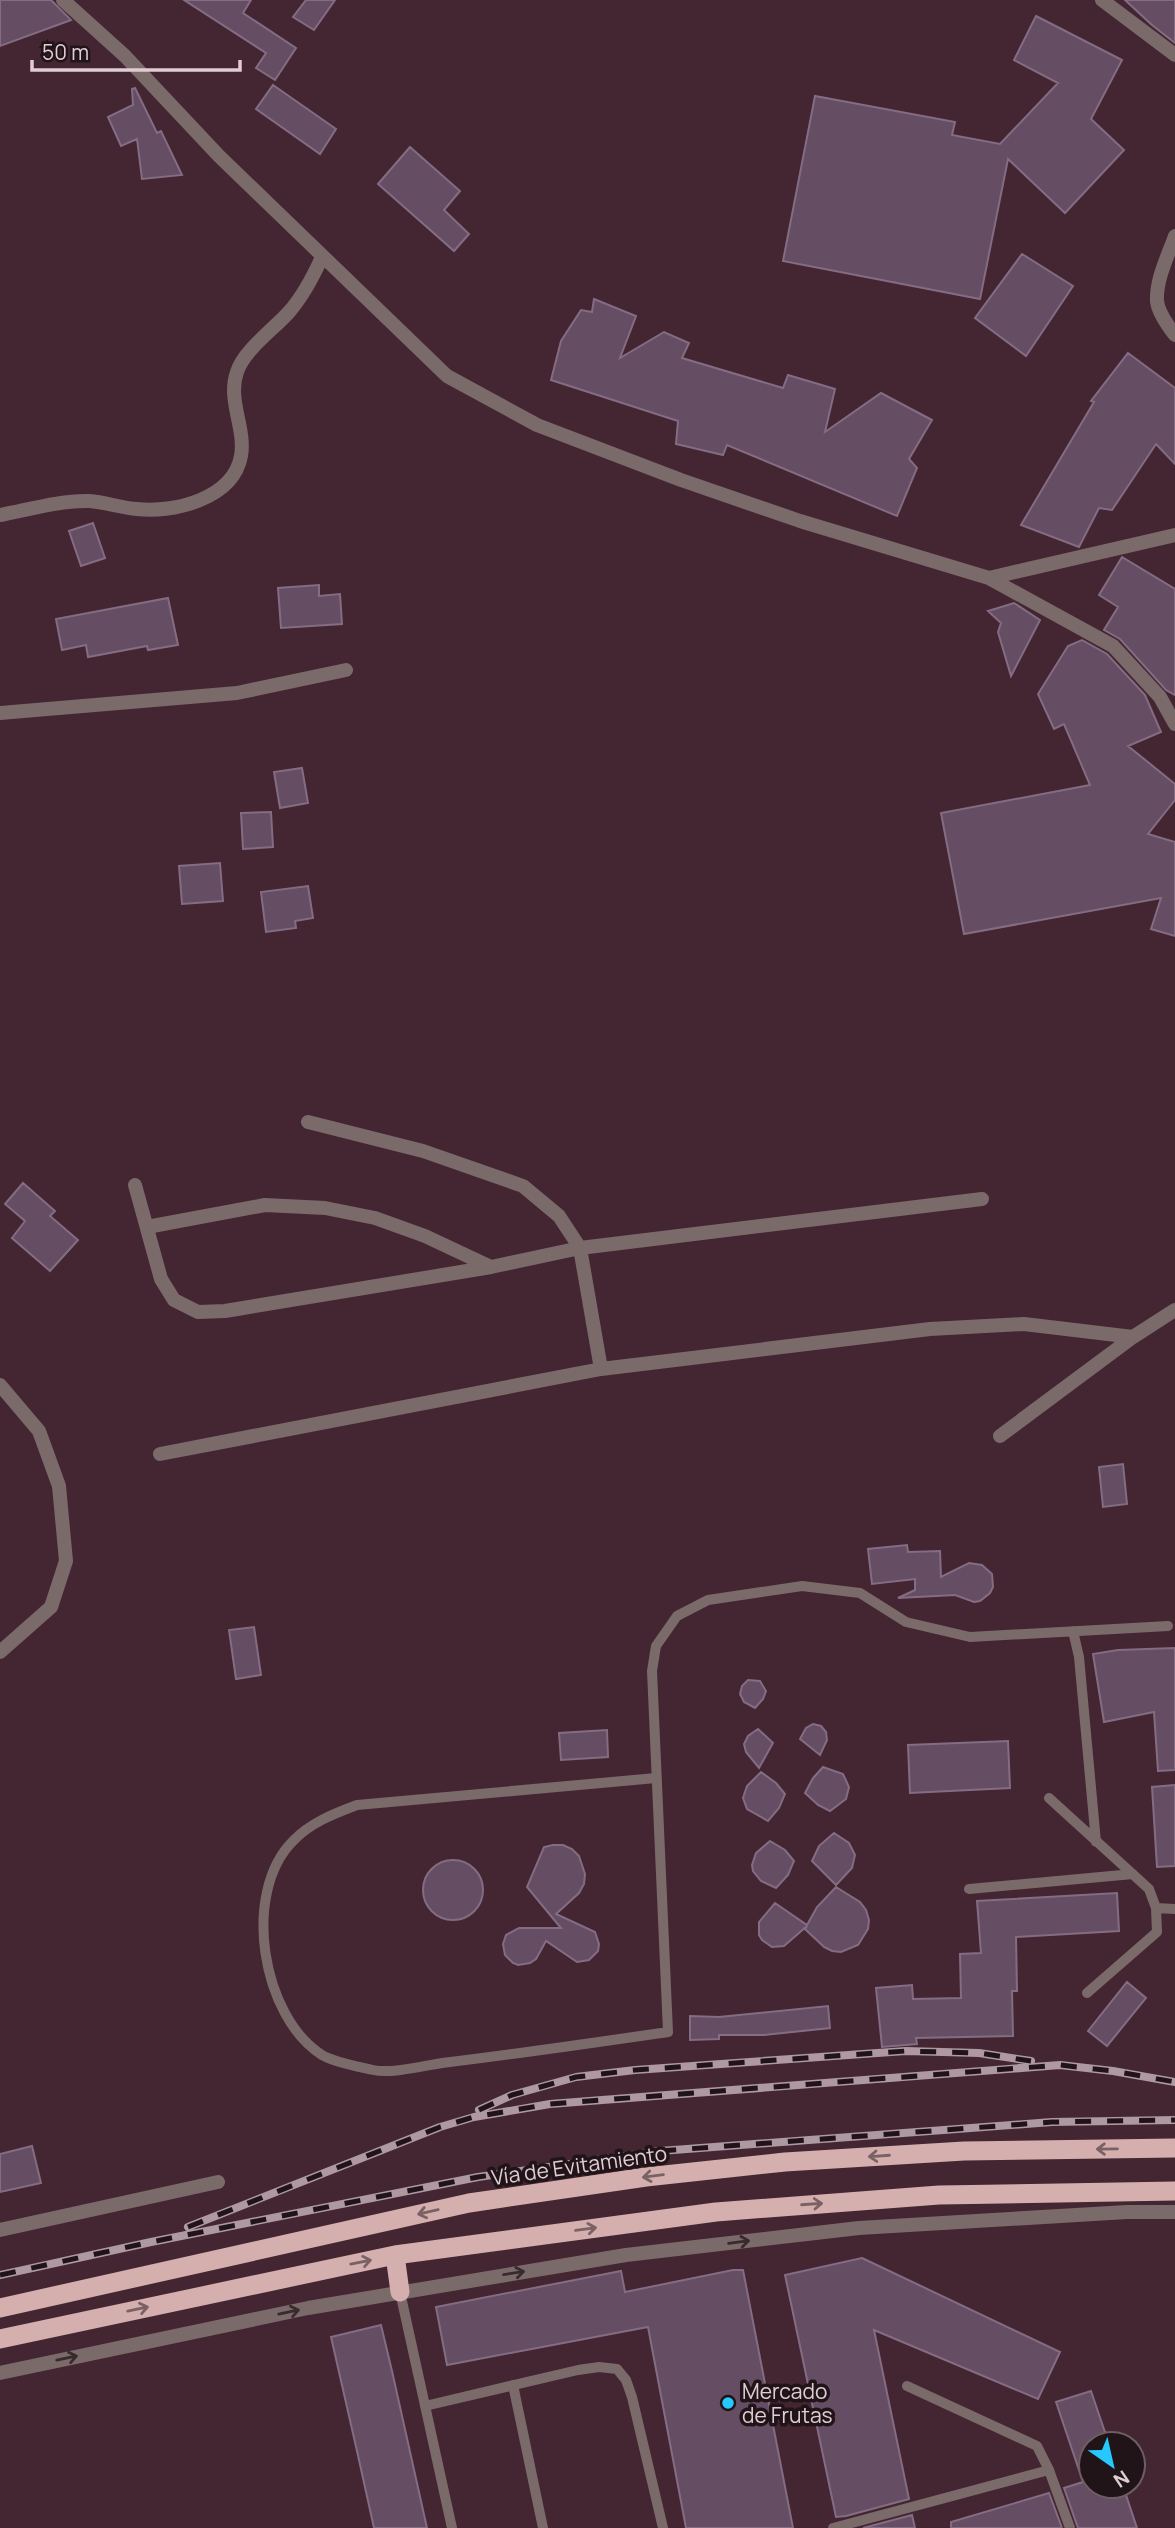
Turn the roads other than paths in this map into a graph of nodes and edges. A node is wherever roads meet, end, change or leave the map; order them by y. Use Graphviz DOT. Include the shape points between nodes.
graph roads {
  1 [pos="63,0"];
  2 [pos="1102,0"];
  3 [pos="1175,55"];
  4 [pos="1175,236"];
  5 [pos="322,257"];
  6 [pos="1175,335"];
  7 [pos="0,515"];
  8 [pos="1175,535"];
  9 [pos="989,578"];
  10 [pos="346,670"];
  11 [pos="0,713"];
  12 [pos="1175,724"];
  13 [pos="307,1122"];
  14 [pos="135,1185"];
  15 [pos="982,1199"];
  16 [pos="147,1227"];
  17 [pos="580,1248"];
  18 [pos="491,1267"];
  19 [pos="1175,1310"];
  20 [pos="1133,1337"];
  21 [pos="601,1369"];
  22 [pos="0,1385"];
  23 [pos="1000,1436"];
  24 [pos="160,1454"];
  25 [pos="1168,1626"];
  26 [pos="1073,1631"];
  27 [pos="0,1652"];
  28 [pos="656,1778"];
  29 [pos="1049,1798"];
  30 [pos="1097,1842"];
  31 [pos="1133,1874"];
  32 [pos="969,1889"];
  33 [pos="1156,1909"];
  34 [pos="1175,1909"];
  35 [pos="1087,1993"];
  36 [pos="1175,2148"];
  37 [pos="218,2182"];
  38 [pos="1175,2192"];
  39 [pos="1127,2202"];
  40 [pos="1175,2212"];
  41 [pos="0,2230"];
  42 [pos="396,2255"];
  43 [pos="400,2292"];
  44 [pos="0,2308"];
  45 [pos="0,2339"];
  46 [pos="0,2373"];
  47 [pos="513,2385"];
  48 [pos="907,2386"];
  49 [pos="425,2406"];
  50 [pos="1049,2470"];
  51 [pos="452,2528"];
  52 [pos="543,2528"];
  53 [pos="663,2528"];
  54 [pos="833,2528"];
  55 [pos="1070,2528"];
  1 -- 5 [label="street" via="125,56"];
  2 -- 3 [label="street"];
  4 -- 6 [label="street" via="1157,302"];
  5 -- 7 [label="street" via="312,281 290,311 237,370 233,395 242,455 233,477 208,496 180,508 138,510 89,501"];
  5 -- 9 [label="street" via="447,376 537,425 800,521"];
  8 -- 9 [label="street"];
  9 -- 12 [label="street" via="1113,646 1160,697"];
  10 -- 11 [label="street" via="237,693"];
  13 -- 17 [label="street" via="423,1151 523,1186 559,1216"];
  14 -- 16 [label="street"];
  15 -- 17 [label="street"];
  16 -- 18 [label="street" via="265,1205 325,1208 375,1218"];
  16 -- 18 [label="street" via="161,1279 174,1300 198,1312"];
  17 -- 18 [label="street"];
  17 -- 21 [label="street"];
  19 -- 20 [label="street"];
  20 -- 21 [label="street" via="1024,1324 943,1328"];
  20 -- 23 [label="street"];
  21 -- 24 [label="street"];
  22 -- 27 [label="street" via="40,1431 59,1486 66,1561 51,1607"];
  25 -- 26 [label="lane"];
  26 -- 28 [label="lane" via="970,1637 906,1622 860,1593 802,1586 708,1600 677,1616 656,1646 652,1671"];
  26 -- 30 [label="lane"];
  28 -- 28 [label="lane" via="668,2032 376,2071 323,2056 285,2015 271,1982 263,1908 273,1873 292,1842 324,1817 357,1805"];
  29 -- 30 [label="lane"];
  30 -- 31 [label="lane"];
  31 -- 32 [label="lane"];
  31 -- 33 [label="lane" via="1149,1889"];
  33 -- 34 [label="lane"];
  33 -- 35 [label="lane" via="1157,1932"];
  36 -- 44 [label="highway, Vía de Evitamiento, one-way" via="964,2151 785,2162 646,2177 469,2203"];
  37 -- 41 [label="street"];
  38 -- 39 [label="highway"];
  39 -- 40 [label="street"];
  42 -- 39 [label="highway, one-way" via="716,2212 939,2195"];
  43 -- 39 [label="street, one-way" via="626,2255"];
  42 -- 43 [label="highway"];
  45 -- 42 [label="highway, one-way"];
  46 -- 43 [label="street, one-way"];
  43 -- 49 [label="lane"];
  47 -- 49 [label="lane"];
  47 -- 52 [label="lane"];
  47 -- 53 [label="lane" via="598,2367 617,2369 632,2398"];
  48 -- 50 [label="lane" via="1037,2445"];
  49 -- 51 [label="lane"];
  50 -- 54 [label="lane"];
  50 -- 55 [label="lane"];
}
